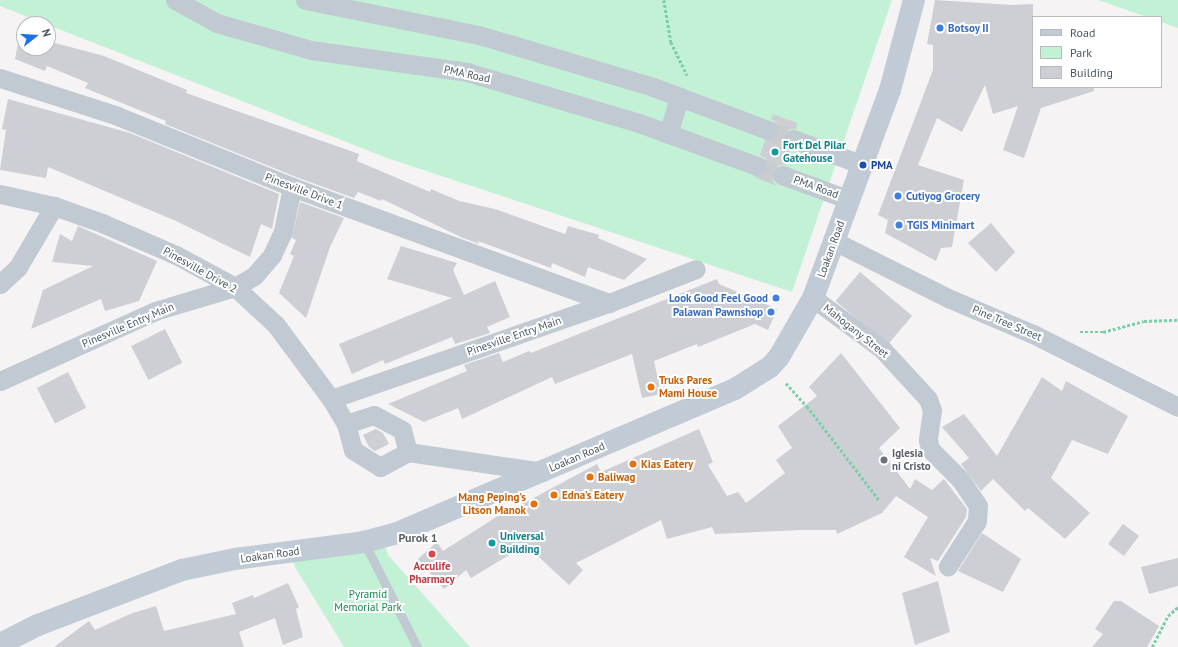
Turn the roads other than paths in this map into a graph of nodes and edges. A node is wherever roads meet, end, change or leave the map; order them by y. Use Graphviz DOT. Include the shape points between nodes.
graph roads {
  1 [pos="175,0"];
  2 [pos="305,0"];
  3 [pos="914,0"];
  4 [pos="0,78"];
  5 [pos="679,98"];
  6 [pos="768,130"];
  7 [pos="668,134"];
  8 [pos="793,139"];
  9 [pos="863,165"];
  10 [pos="756,166"];
  11 [pos="782,175"];
  12 [pos="292,187"];
  13 [pos="0,194"];
  14 [pos="850,200"];
  15 [pos="54,206"];
  16 [pos="834,241"];
  17 [pos="696,269"];
  18 [pos="0,284"];
  19 [pos="235,287"];
  20 [pos="813,298"];
  21 [pos="609,303"];
  22 [pos="0,381"];
  23 [pos="331,399"];
  24 [pos="1178,407"];
  25 [pos="346,424"];
  26 [pos="408,452"];
  27 [pos="543,472"];
  28 [pos="364,542"];
  29 [pos="948,566"];
  30 [pos="0,644"];
  31 [pos="417,647"];
  1 -- 7 [label="street, PMA Road" via="217,24 311,50 467,72"];
  2 -- 5 [label="street" via="479,34"];
  3 -- 9 [label="main road, Loakan Road" via="890,90"];
  4 -- 12 [label="street, Pinesville Drive 1" via="115,115"];
  5 -- 6 [label="street"];
  5 -- 7 [label="street"];
  7 -- 10 [label="street, PMA Road"];
  8 -- 9 [label="street"];
  9 -- 14 [label="main road, Loakan Road"];
  11 -- 14 [label="street, PMA Road"];
  12 -- 19 [label="street, Pinesville Entry Main" via="283,231 272,255 254,276"];
  12 -- 21 [label="street, Pinesville Drive 1"];
  13 -- 15 [label="street, Pinesville Drive 2"];
  14 -- 16 [label="main road, Loakan Road"];
  15 -- 18 [label="street" via="18,267"];
  15 -- 19 [label="street, Pinesville Drive 2" via="102,223 176,255"];
  16 -- 20 [label="main road, Loakan Road"];
  16 -- 24 [label="street, Pine Tree Street" via="948,298 1033,334"];
  17 -- 21 [label="street, Pinesville Entry Main"];
  19 -- 22 [label="street, Pinesville Entry Main" via="155,311"];
  19 -- 23 [label="street, Pinesville Drive 2" via="276,325"];
  20 -- 27 [label="main road, Loakan Road" via="779,357 770,367 735,389"];
  20 -- 29 [label="street, Mahogany Street" via="882,349 928,399 932,410 928,440 930,449 960,479 978,506 978,521"];
  21 -- 23 [label="street, Pinesville Entry Main"];
  23 -- 25 [label="street, Pinesville Drive 2"];
  25 -- 26 [label="street" via="374,414 402,430"];
  25 -- 26 [label="street" via="353,450 380,467"];
  26 -- 27 [label="street"];
  27 -- 28 [label="main road, Loakan Road" via="404,530"];
  28 -- 30 [label="main road, Loakan Road" via="236,559 182,570 38,625"];
  28 -- 31 [label="lane"];
}
